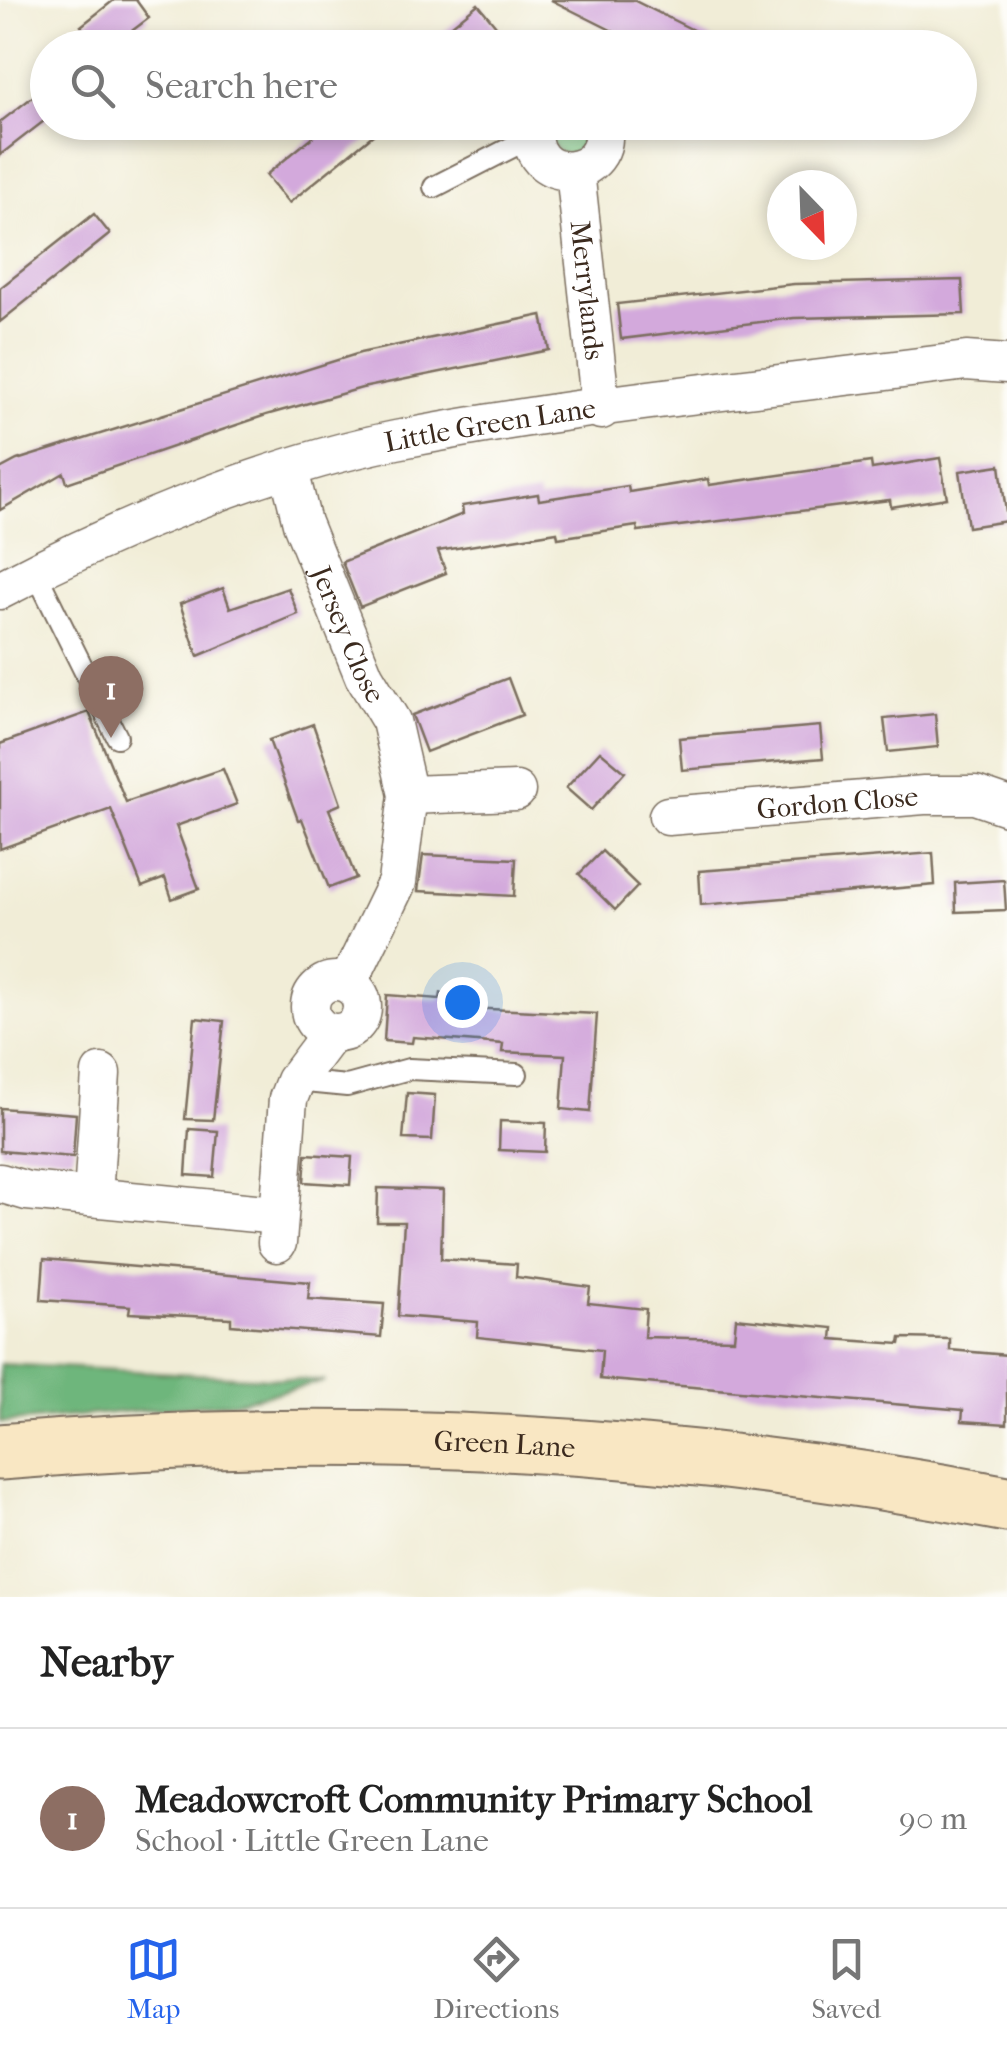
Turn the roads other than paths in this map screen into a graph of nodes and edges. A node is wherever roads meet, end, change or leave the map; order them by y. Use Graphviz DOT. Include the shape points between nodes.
graph roads {
  1 [pos="515,140"];
  2 [pos="534,140"];
  3 [pos="603,140"];
  4 [pos="575,172"];
  5 [pos="434,188"];
  6 [pos="1007,364"];
  7 [pos="601,410"];
  8 [pos="289,470"];
  9 [pos="35,571"];
  10 [pos="0,590"];
  11 [pos="117,737"];
  12 [pos="516,791"];
  13 [pos="408,795"];
  14 [pos="1007,806"];
  15 [pos="668,817"];
  16 [pos="101,1073"];
  17 [pos="517,1074"];
  18 [pos="295,1081"];
  19 [pos="0,1183"];
  20 [pos="93,1197"];
  21 [pos="0,1452"];
  22 [pos="1007,1504"];
  1 -- 5 [label="lane"];
  2 -- 4 [label="street" via="539,158 554,170"];
  3 -- 4 [label="street" via="593,162"];
  4 -- 7 [label="street, Merrylands"];
  6 -- 7 [label="street, Little Green Lane" via="966,361"];
  7 -- 8 [label="street, Little Green Lane" via="394,440"];
  8 -- 9 [label="street, Little Green Lane" via="86,544"];
  8 -- 13 [label="street, Jersey Close" via="302,523 364,676 391,721"];
  9 -- 10 [label="street, Little Green Lane"];
  9 -- 11 [label="lane"];
  12 -- 13 [label="street"];
  13 -- 18 [label="street, Jersey Close" via="397,882 348,984 362,1003 361,1016 343,1032 331,1033"];
  14 -- 15 [label="street, Gordon Close" via="974,795 924,795"];
  16 -- 20 [label="street"];
  17 -- 18 [label="lane" via="409,1069 347,1086"];
  18 -- 20 [label="street, Jersey Close" via="277,1229"];
  19 -- 20 [label="street, Jersey Close"];
  21 -- 22 [label="street, Green Lane" via="198,1441 476,1442 779,1458"];
}
